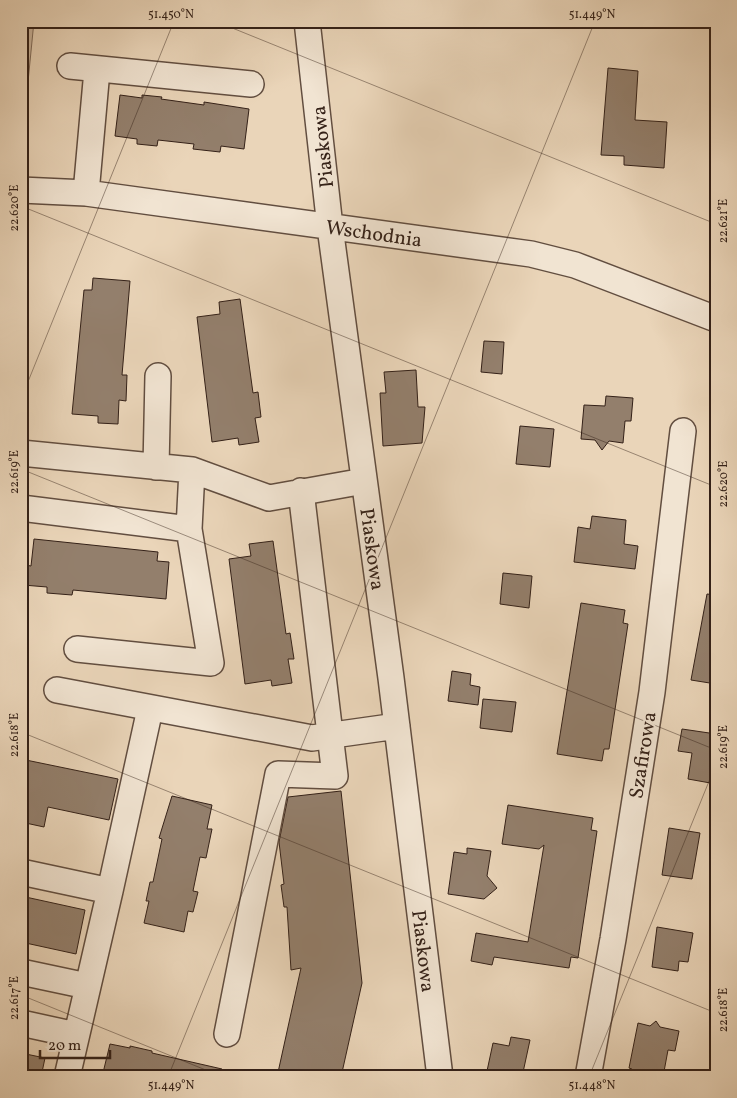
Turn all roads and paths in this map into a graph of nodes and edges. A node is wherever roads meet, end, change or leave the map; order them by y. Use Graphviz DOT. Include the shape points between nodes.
graph roads {
  1 [pos="307,21"];
  2 [pos="70,66"];
  3 [pos="97,70"];
  4 [pos="251,84"];
  5 [pos="21,190"];
  6 [pos="86,193"];
  7 [pos="330,227"];
  8 [pos="716,319"];
  9 [pos="158,376"];
  10 [pos="683,432"];
  11 [pos="21,453"];
  12 [pos="156,467"];
  13 [pos="192,470"];
  14 [pos="364,481"];
  15 [pos="300,491"];
  16 [pos="21,508"];
  17 [pos="189,529"];
  18 [pos="77,649"];
  19 [pos="57,690"];
  20 [pos="150,709"];
  21 [pos="397,726"];
  22 [pos="331,736"];
  23 [pos="21,872"];
  24 [pos="110,891"];
  25 [pos="21,972"];
  26 [pos="87,986"];
  27 [pos="21,1023"];
  28 [pos="76,1034"];
  29 [pos="227,1034"];
  30 [pos="67,1077"];
  31 [pos="440,1077"];
  32 [pos="588,1077"];
  1 -- 7 [label="street, Piaskowa"];
  2 -- 3 [label="street"];
  3 -- 4 [label="street"];
  3 -- 6 [label="street"];
  5 -- 6 [label="street, Wschodnia"];
  6 -- 7 [label="street, Wschodnia"];
  7 -- 8 [label="street, Wschodnia" via="530,254 566,263"];
  7 -- 14 [label="street, Piaskowa"];
  9 -- 12 [label="street"];
  10 -- 32 [label="street, Szafirowa" via="652,692"];
  11 -- 12 [label="street"];
  12 -- 13 [label="street"];
  13 -- 15 [label="street" via="269,498"];
  13 -- 17 [label="street"];
  14 -- 15 [label="street"];
  14 -- 21 [label="street, Piaskowa"];
  15 -- 22 [label="street"];
  16 -- 17 [label="street"];
  17 -- 18 [label="street" via="211,662"];
  19 -- 20 [label="street"];
  20 -- 22 [label="street" via="312,738"];
  20 -- 24 [label="street"];
  21 -- 22 [label="street"];
  21 -- 31 [label="street, Piaskowa"];
  22 -- 29 [label="street" via="335,776 278,774"];
  23 -- 24 [label="street"];
  24 -- 26 [label="street"];
  25 -- 26 [label="street"];
  26 -- 28 [label="street"];
  27 -- 28 [label="street"];
  28 -- 30 [label="street"];
}
